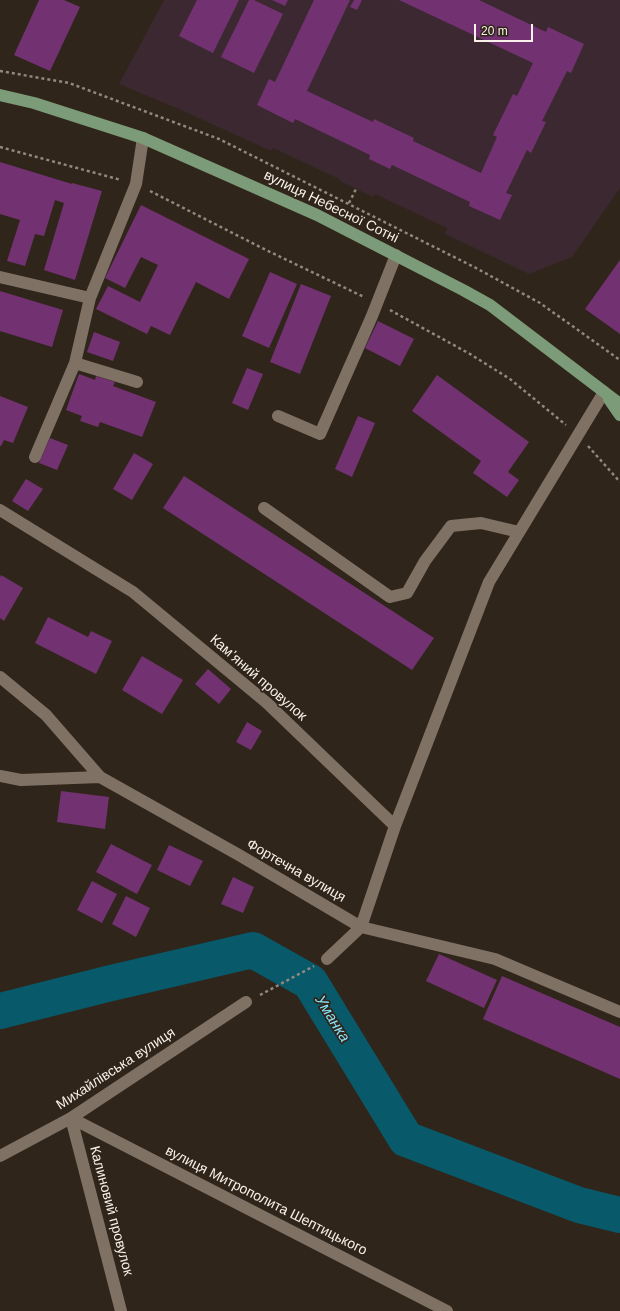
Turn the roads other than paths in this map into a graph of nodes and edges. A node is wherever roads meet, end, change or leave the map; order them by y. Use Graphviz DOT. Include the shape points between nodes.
graph roads {
  1 [pos="0,95"];
  2 [pos="143,138"];
  3 [pos="396,255"];
  4 [pos="0,277"];
  5 [pos="90,298"];
  6 [pos="75,363"];
  7 [pos="137,382"];
  8 [pos="604,392"];
  9 [pos="620,404"];
  10 [pos="620,415"];
  11 [pos="278,416"];
  12 [pos="35,457"];
  13 [pos="264,508"];
  14 [pos="0,510"];
  15 [pos="519,532"];
  16 [pos="0,678"];
  17 [pos="0,776"];
  18 [pos="100,777"];
  19 [pos="395,826"];
  20 [pos="362,927"];
  21 [pos="327,959"];
  22 [pos="246,1002"];
  23 [pos="620,1012"];
  24 [pos="71,1118"];
  25 [pos="0,1156"];
  26 [pos="121,1311"];
  27 [pos="446,1311"];
  1 -- 2 [label="main road, вулиця Небесної Сотні" via="34,103"];
  2 -- 3 [label="main road, вулиця Небесної Сотні" via="317,214"];
  2 -- 5 [label="street" via="136,184"];
  3 -- 8 [label="main road, вулиця Небесної Сотні" via="490,305"];
  3 -- 11 [label="street" via="320,434"];
  4 -- 5 [label="street"];
  5 -- 6 [label="street"];
  6 -- 7 [label="street"];
  6 -- 12 [label="street"];
  8 -- 9 [label="main road, вулиця Небесної Сотні"];
  8 -- 10 [label="main road"];
  8 -- 15 [label="street"];
  13 -- 15 [label="street" via="390,597 407,592 425,561 451,526 481,523"];
  14 -- 19 [label="street, Камʼяний провулок" via="133,592 267,703"];
  15 -- 19 [label="street" via="489,582"];
  16 -- 18 [label="street, Фортечна вулиця" via="46,715"];
  17 -- 18 [label="street" via="21,780"];
  18 -- 20 [label="street, Фортечна вулиця"];
  19 -- 20 [label="street"];
  20 -- 21 [label="street"];
  20 -- 23 [label="street, Фортечна вулиця" via="495,959"];
  22 -- 24 [label="street, Михайлівська вулиця"];
  24 -- 25 [label="street, Михайлівська вулиця"];
  24 -- 26 [label="street, Калиновий провулок"];
  24 -- 27 [label="street, вулиця Митрополита Шептицького"];
}
